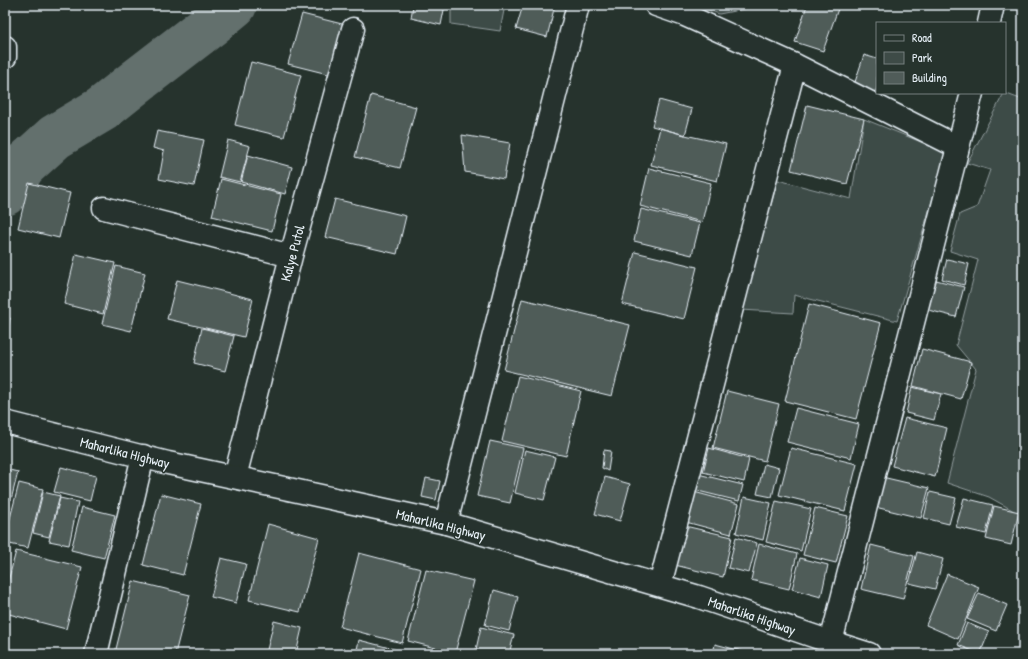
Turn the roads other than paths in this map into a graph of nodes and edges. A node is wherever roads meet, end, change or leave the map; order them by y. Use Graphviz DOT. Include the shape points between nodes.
graph roads {
  1 [pos="578,5"];
  2 [pos="656,5"];
  3 [pos="993,5"];
  4 [pos="989,22"];
  5 [pos="353,29"];
  6 [pos="5,47"];
  7 [pos="5,57"];
  8 [pos="795,65"];
  9 [pos="972,94"];
  10 [pos="958,147"];
  11 [pos="104,208"];
  12 [pos="291,256"];
  13 [pos="5,422"];
  14 [pos="144,456"];
  15 [pos="235,477"];
  16 [pos="446,523"];
  17 [pos="660,585"];
  18 [pos="831,642"];
  19 [pos="863,653"];
  20 [pos="96,654"];
  1 -- 16 [label="main road"];
  2 -- 8 [label="main road" via="685,15"];
  3 -- 4 [label="main road"];
  5 -- 12 [label="main road, Kalye Putol"];
  6 -- 7 [label="main road"];
  8 -- 10 [label="main road"];
  8 -- 17 [label="main road"];
  9 -- 10 [label="main road"];
  10 -- 18 [label="main road"];
  11 -- 12 [label="main road"];
  12 -- 15 [label="main road, Kalye Putol"];
  13 -- 14 [label="main road, Maharlika Highway"];
  14 -- 15 [label="main road, Maharlika Highway"];
  14 -- 20 [label="main road"];
  15 -- 16 [label="main road, Maharlika Highway"];
  16 -- 17 [label="main road, Maharlika Highway"];
  17 -- 18 [label="main road, Maharlika Highway"];
  18 -- 19 [label="main road, Maharlika Highway"];
}
